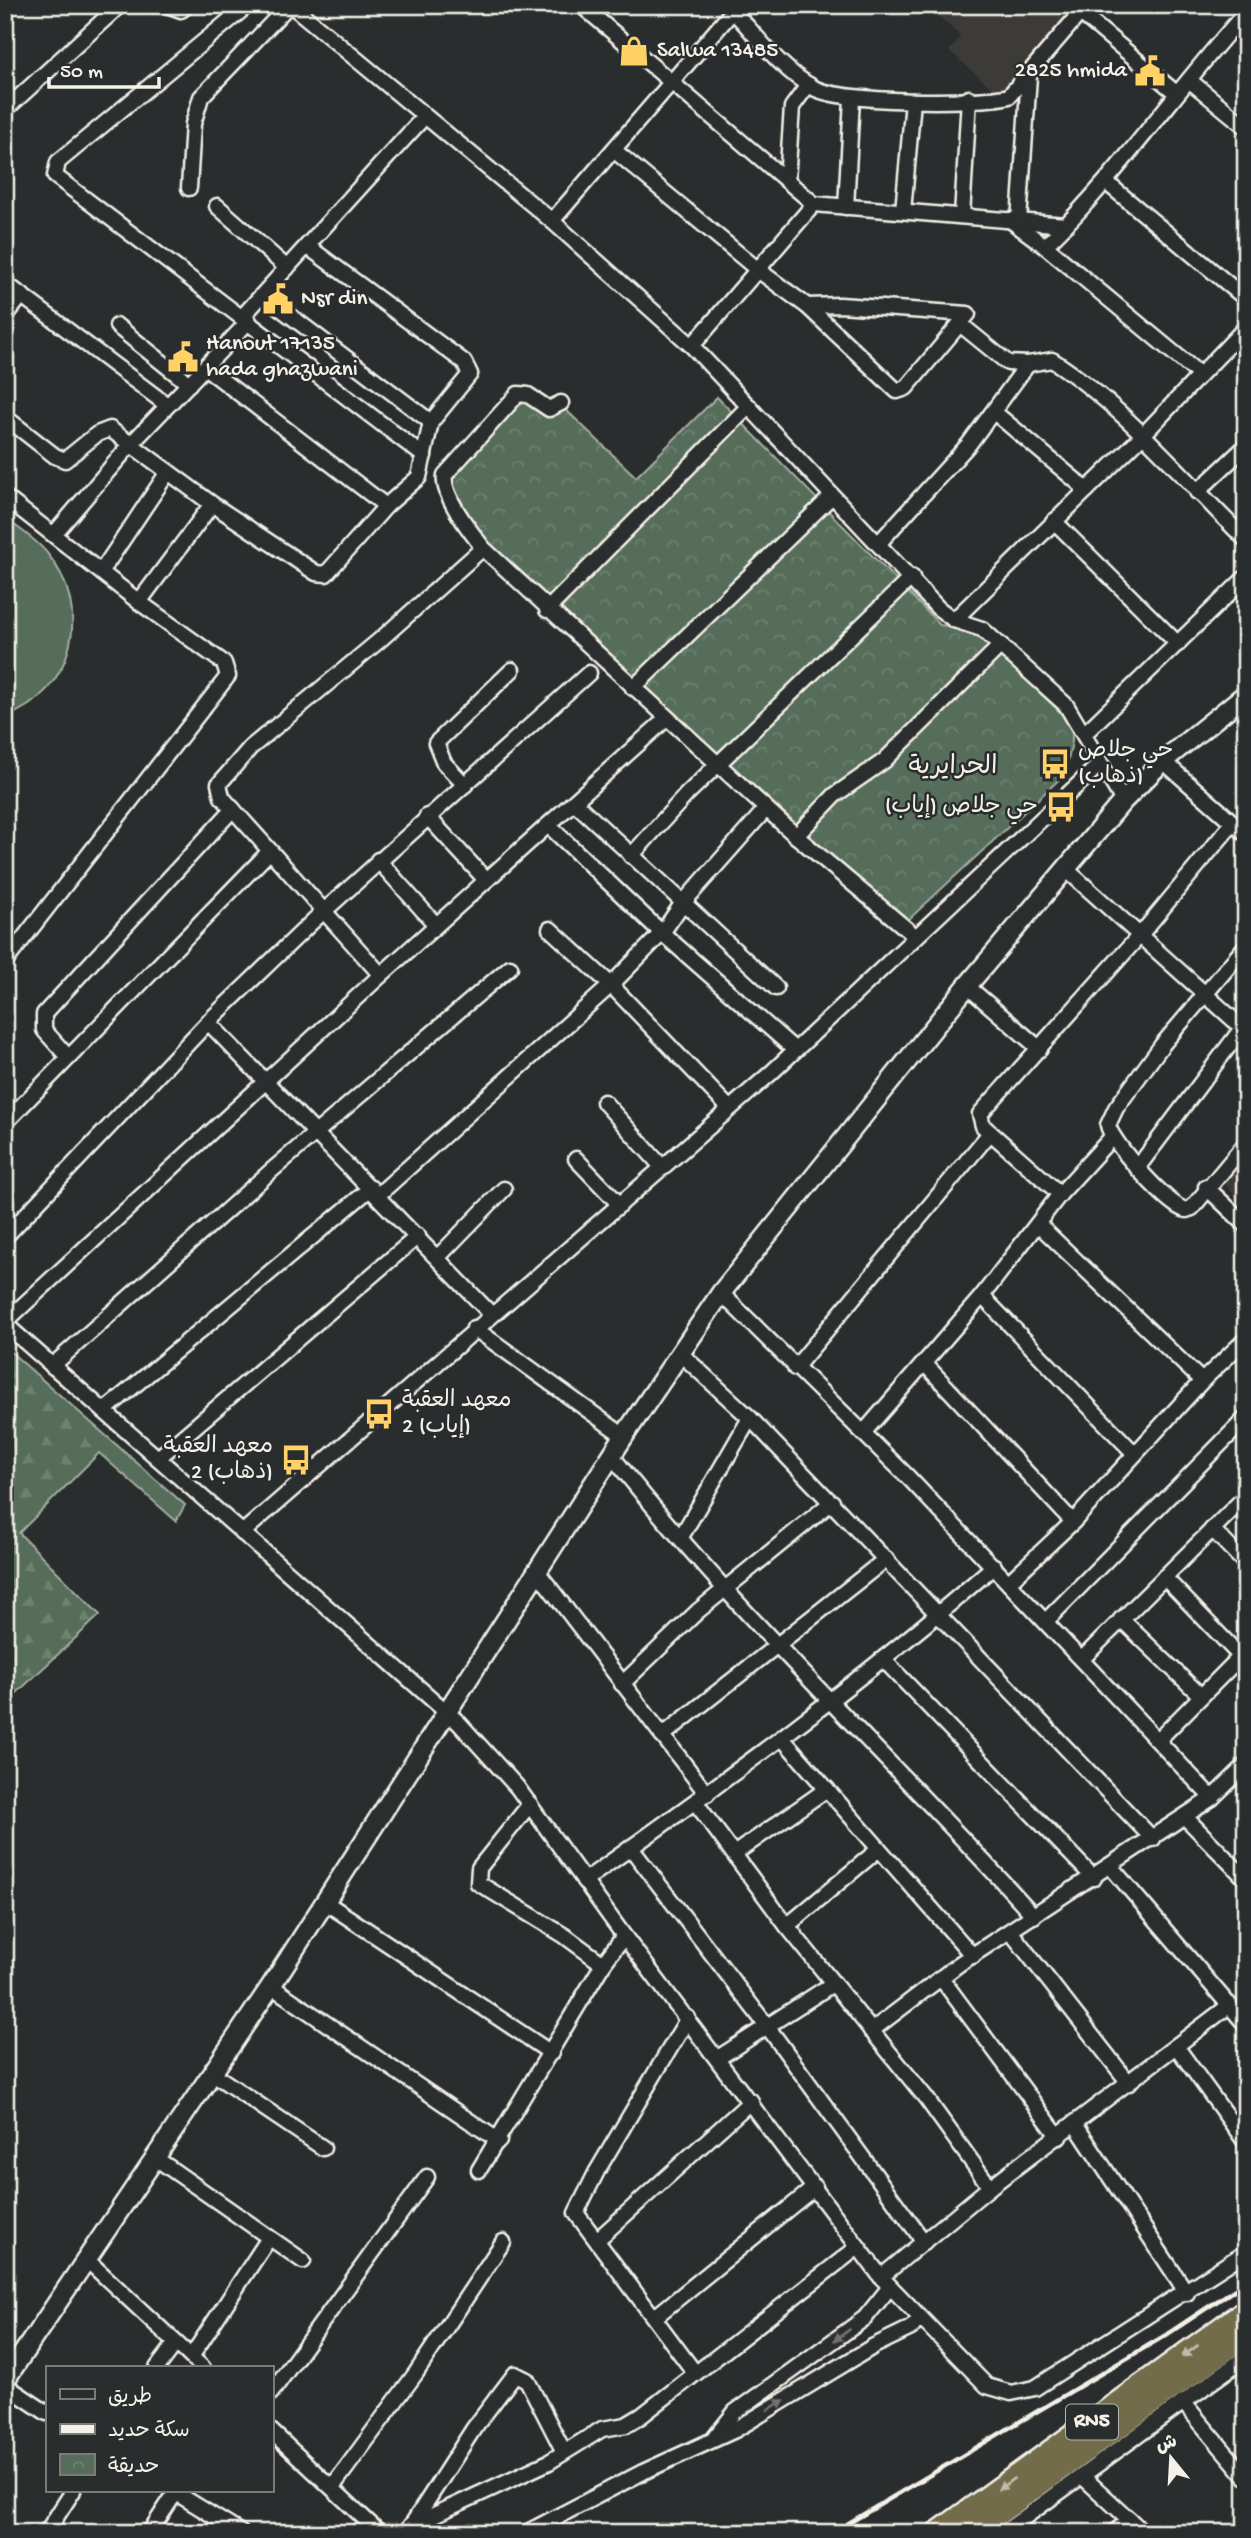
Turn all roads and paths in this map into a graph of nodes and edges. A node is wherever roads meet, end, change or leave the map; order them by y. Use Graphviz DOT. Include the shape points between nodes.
graph roads {
  1 [pos="120,5"];
  2 [pos="167,5"];
  3 [pos="188,5"];
  4 [pos="248,5"];
  5 [pos="290,5"];
  6 [pos="580,5"];
  7 [pos="737,7"];
  8 [pos="1080,8"];
  9 [pos="1245,16"];
  10 [pos="1029,76"];
  11 [pos="1189,80"];
  12 [pos="671,83"];
  13 [pos="808,85"];
  14 [pos="1176,93"];
  15 [pos="969,98"];
  16 [pos="852,99"];
  17 [pos="913,100"];
  18 [pos="5,110"];
  19 [pos="424,117"];
  20 [pos="1246,127"];
  21 [pos="615,151"];
  22 [pos="787,181"];
  23 [pos="1107,183"];
  24 [pos="189,188"];
  25 [pos="814,204"];
  26 [pos="217,206"];
  27 [pos="846,207"];
  28 [pos="903,211"];
  29 [pos="962,216"];
  30 [pos="552,221"];
  31 [pos="1014,221"];
  32 [pos="1066,225"];
  33 [pos="307,246"];
  34 [pos="1045,246"];
  35 [pos="287,268"];
  36 [pos="758,270"];
  37 [pos="5,283"];
  38 [pos="22,295"];
  39 [pos="264,296"];
  40 [pos="1246,299"];
  41 [pos="807,306"];
  42 [pos="5,317"];
  43 [pos="246,319"];
  44 [pos="960,324"];
  45 [pos="117,327"];
  46 [pos="1246,327"];
  47 [pos="692,346"];
  48 [pos="1028,364"];
  49 [pos="206,368"];
  50 [pos="1199,374"];
  51 [pos="188,384"];
  52 [pos="561,403"];
  53 [pos="167,405"];
  54 [pos="749,406"];
  55 [pos="994,412"];
  56 [pos="5,418"];
  57 [pos="430,422"];
  58 [pos="1142,436"];
  59 [pos="131,444"];
  60 [pos="1246,446"];
  61 [pos="424,456"];
  62 [pos="168,472"];
  63 [pos="1087,490"];
  64 [pos="1197,492"];
  65 [pos="832,496"];
  66 [pos="5,497"];
  67 [pos="212,504"];
  68 [pos="386,506"];
  69 [pos="1054,522"];
  70 [pos="55,533"];
  71 [pos="1246,540"];
  72 [pos="878,544"];
  73 [pos="483,548"];
  74 [pos="101,572"];
  75 [pos="912,577"];
  76 [pos="1246,577"];
  77 [pos="139,602"];
  78 [pos="547,610"];
  79 [pos="954,620"];
  80 [pos="1178,644"];
  81 [pos="1001,645"];
  82 [pos="512,670"];
  83 [pos="589,673"];
  84 [pos="633,688"];
  85 [pos="1246,694"];
  86 [pos="666,719"];
  87 [pos="1085,733"];
  88 [pos="1163,761"];
  89 [pos="718,763"];
  90 [pos="1099,765"];
  91 [pos="465,785"];
  92 [pos="574,802"];
  93 [pos="1123,802"];
  94 [pos="233,809"];
  95 [pos="765,810"];
  96 [pos="427,816"];
  97 [pos="1232,824"];
  98 [pos="548,825"];
  99 [pos="1246,834"];
  100 [pos="796,835"];
  101 [pos="270,851"];
  102 [pos="631,856"];
  103 [pos="378,860"];
  104 [pos="1067,870"];
  105 [pos="486,880"];
  106 [pos="682,904"];
  107 [pos="325,909"];
  108 [pos="436,925"];
  109 [pos="550,929"];
  110 [pos="662,933"];
  111 [pos="1141,934"];
  112 [pos="915,936"];
  113 [pos="1246,946"];
  114 [pos="5,962"];
  115 [pos="510,967"];
  116 [pos="381,975"];
  117 [pos="611,985"];
  118 [pos="967,986"];
  119 [pos="776,988"];
  120 [pos="1204,992"];
  121 [pos="208,1022"];
  122 [pos="1244,1027"];
  123 [pos="1040,1049"];
  124 [pos="795,1050"];
  125 [pos="67,1056"];
  126 [pos="268,1082"];
  127 [pos="604,1102"];
  128 [pos="729,1108"];
  129 [pos="5,1123"];
  130 [pos="317,1132"];
  131 [pos="990,1133"];
  132 [pos="1112,1137"];
  133 [pos="1246,1143"];
  134 [pos="576,1159"];
  135 [pos="1138,1167"];
  136 [pos="663,1168"];
  137 [pos="1206,1188"];
  138 [pos="504,1189"];
  139 [pos="375,1191"];
  140 [pos="1060,1194"];
  141 [pos="620,1205"];
  142 [pos="1039,1225"];
  143 [pos="1246,1225"];
  144 [pos="418,1236"];
  145 [pos="5,1237"];
  146 [pos="438,1257"];
  147 [pos="721,1293"];
  148 [pos="982,1296"];
  149 [pos="491,1314"];
  150 [pos="5,1323"];
  151 [pos="474,1328"];
  152 [pos="1246,1339"];
  153 [pos="681,1354"];
  154 [pos="924,1363"];
  155 [pos="52,1366"];
  156 [pos="795,1368"];
  157 [pos="1202,1381"];
  158 [pos="104,1411"];
  159 [pos="750,1418"];
  160 [pos="1246,1418"];
  161 [pos="864,1432"];
  162 [pos="624,1436"];
  163 [pos="1135,1454"];
  164 [pos="612,1456"];
  165 [pos="158,1458"];
  166 [pos="1246,1496"];
  167 [pos="832,1502"];
  168 [pos="1073,1522"];
  169 [pos="1212,1529"];
  170 [pos="242,1533"];
  171 [pos="681,1538"];
  172 [pos="886,1559"];
  173 [pos="1246,1564"];
  174 [pos="994,1566"];
  175 [pos="537,1571"];
  176 [pos="1164,1577"];
  177 [pos="1009,1582"];
  178 [pos="727,1587"];
  179 [pos="939,1615"];
  180 [pos="1121,1619"];
  181 [pos="1046,1621"];
  182 [pos="778,1644"];
  183 [pos="1243,1653"];
  184 [pos="883,1659"];
  185 [pos="1082,1659"];
  186 [pos="622,1684"];
  187 [pos="1201,1696"];
  188 [pos="829,1701"];
  189 [pos="449,1714"];
  190 [pos="662,1737"];
  191 [pos="782,1738"];
  192 [pos="1158,1741"];
  193 [pos="1246,1765"];
  194 [pos="827,1789"];
  195 [pos="702,1798"];
  196 [pos="1212,1798"];
  197 [pos="530,1804"];
  198 [pos="1185,1817"];
  199 [pos="1153,1839"];
  200 [pos="631,1848"];
  201 [pos="879,1849"];
  202 [pos="734,1854"];
  203 [pos="1111,1867"];
  204 [pos="1094,1878"];
  205 [pos="1246,1879"];
  206 [pos="584,1881"];
  207 [pos="325,1902"];
  208 [pos="1034,1916"];
  209 [pos="787,1926"];
  210 [pos="1010,1931"];
  211 [pos="624,1936"];
  212 [pos="973,1955"];
  213 [pos="603,1964"];
  214 [pos="941,1978"];
  215 [pos="834,1983"];
  216 [pos="271,1986"];
  217 [pos="1230,2005"];
  218 [pos="688,2018"];
  219 [pos="1246,2025"];
  220 [pos="767,2026"];
  221 [pos="871,2031"];
  222 [pos="1176,2046"];
  223 [pos="551,2053"];
  224 [pos="719,2058"];
  225 [pos="212,2073"];
  226 [pos="1129,2083"];
  227 [pos="751,2101"];
  228 [pos="1075,2124"];
  229 [pos="1059,2137"];
  230 [pos="499,2141"];
  231 [pos="1246,2143"];
  232 [pos="323,2148"];
  233 [pos="154,2157"];
  234 [pos="479,2170"];
  235 [pos="427,2177"];
  236 [pos="816,2187"];
  237 [pos="990,2187"];
  238 [pos="269,2238"];
  239 [pos="597,2240"];
  240 [pos="503,2242"];
  241 [pos="924,2242"];
  242 [pos="858,2247"];
  243 [pos="1246,2252"];
  244 [pos="87,2260"];
  245 [pos="303,2260"];
  246 [pos="886,2282"];
  247 [pos="1187,2293"];
  248 [pos="1246,2311"];
  249 [pos="655,2317"];
  250 [pos="921,2319"];
  251 [pos="1246,2334"];
  252 [pos="176,2343"];
  253 [pos="191,2357"];
  254 [pos="1246,2357"];
  255 [pos="159,2366"];
  256 [pos="201,2366"];
  257 [pos="695,2372"];
  258 [pos="5,2382"];
  259 [pos="273,2390"];
  260 [pos="1182,2402"];
  261 [pos="46,2412"];
  262 [pos="273,2433"];
  263 [pos="715,2437"];
  264 [pos="564,2452"];
  265 [pos="1082,2476"];
  266 [pos="1246,2477"];
  267 [pos="332,2486"];
  268 [pos="72,2492"];
  269 [pos="174,2492"];
  270 [pos="1130,2520"];
  271 [pos="408,2530"];
  272 [pos="46,2533"];
  273 [pos="149,2533"];
  274 [pos="241,2533"];
  275 [pos="380,2533"];
  276 [pos="526,2533"];
  277 [pos="939,2533"];
  278 [pos="970,2533"];
  279 [pos="1003,2533"];
  280 [pos="1114,2533"];
  281 [pos="1144,2533"];
  1 -- 18 [label="street"];
  2 -- 3 [label="street" via="177,10"];
  4 -- 43 [label="street" via="58,162 54,172 58,181"];
  5 -- 19 [label="street"];
  5 -- 24 [label="street" via="201,97 193,124"];
  6 -- 12 [label="street"];
  7 -- 12 [label="street"];
  7 -- 13 [label="street"];
  8 -- 10 [label="street"];
  8 -- 14 [label="street"];
  9 -- 11 [label="street"];
  10 -- 15 [label="street" via="1009,96"];
  10 -- 31 [label="street"];
  11 -- 14 [label="street"];
  11 -- 20 [label="street"];
  12 -- 21 [label="street"];
  12 -- 22 [label="street"];
  13 -- 16 [label="street" via="826,95"];
  13 -- 22 [label="street" via="792,107"];
  14 -- 23 [label="street"];
  15 -- 17 [label="street"];
  15 -- 29 [label="street"];
  16 -- 17 [label="street"];
  16 -- 27 [label="street"];
  17 -- 28 [label="street"];
  19 -- 30 [label="street"];
  19 -- 33 [label="street"];
  21 -- 30 [label="street"];
  21 -- 36 [label="street"];
  22 -- 25 [label="street"];
  23 -- 32 [label="street"];
  23 -- 40 [label="street"];
  25 -- 27 [label="street"];
  25 -- 36 [label="street"];
  26 -- 35 [label="street"];
  27 -- 28 [label="street"];
  28 -- 29 [label="street"];
  29 -- 31 [label="street"];
  30 -- 47 [label="street"];
  31 -- 32 [label="street"];
  31 -- 34 [label="street"];
  32 -- 34 [label="street"];
  33 -- 35 [label="street"];
  33 -- 57 [label="street" via="467,366 468,378"];
  34 -- 50 [label="street"];
  35 -- 39 [label="street"];
  36 -- 41 [label="street"];
  36 -- 47 [label="street"];
  37 -- 38 [label="street"];
  38 -- 42 [label="street"];
  38 -- 53 [label="street"];
  39 -- 43 [label="street"];
  39 -- 57 [label="street"];
  41 -- 44 [label="street" via="968,314"];
  41 -- 44 [label="street" via="897,391 906,388"];
  43 -- 49 [label="street"];
  43 -- 61 [label="street"];
  44 -- 48 [label="street" via="1002,360"];
  45 -- 51 [label="street"];
  46 -- 50 [label="street"];
  47 -- 54 [label="street"];
  48 -- 55 [label="street"];
  48 -- 58 [label="street" via="1052,359"];
  49 -- 51 [label="street"];
  49 -- 68 [label="street"];
  50 -- 58 [label="street"];
  51 -- 53 [label="street"];
  52 -- 73 [label="street" via="549,409 518,394 445,475 453,503"];
  53 -- 59 [label="street"];
  54 -- 65 [label="street"];
  54 -- 78 [label="street"];
  55 -- 63 [label="street"];
  55 -- 72 [label="street"];
  56 -- 59 [label="street" via="65,460 106,429"];
  57 -- 61 [label="street"];
  58 -- 63 [label="street"];
  58 -- 64 [label="street"];
  59 -- 62 [label="street"];
  59 -- 70 [label="street"];
  60 -- 64 [label="street"];
  61 -- 68 [label="street" via="419,477"];
  62 -- 67 [label="street"];
  62 -- 74 [label="street"];
  63 -- 69 [label="street"];
  64 -- 71 [label="street"];
  65 -- 72 [label="street"];
  65 -- 84 [label="street"];
  66 -- 70 [label="street"];
  67 -- 68 [label="street" via="322,575"];
  67 -- 77 [label="street"];
  69 -- 79 [label="street"];
  69 -- 80 [label="street"];
  70 -- 74 [label="street"];
  72 -- 75 [label="street"];
  73 -- 78 [label="street"];
  73 -- 94 [label="street" via="250,748 219,784"];
  74 -- 77 [label="street"];
  75 -- 79 [label="street"];
  75 -- 89 [label="street"];
  76 -- 80 [label="street"];
  77 -- 114 [label="street" via="224,663 228,677"];
  78 -- 84 [label="street"];
  79 -- 81 [label="street" via="977,626"];
  80 -- 87 [label="street"];
  81 -- 87 [label="street" via="1066,705"];
  81 -- 100 [label="street" via="884,761 835,794"];
  82 -- 91 [label="street" via="436,743 444,763"];
  83 -- 91 [label="street"];
  84 -- 86 [label="street"];
  85 -- 88 [label="street"];
  86 -- 89 [label="street"];
  86 -- 92 [label="street"];
  87 -- 90 [label="street"];
  88 -- 93 [label="street"];
  88 -- 97 [label="street"];
  89 -- 95 [label="street"];
  89 -- 102 [label="street"];
  90 -- 93 [label="street"];
  90 -- 112 [label="street"];
  91 -- 96 [label="street"];
  92 -- 98 [label="street"];
  92 -- 102 [label="street"];
  93 -- 104 [label="street"];
  94 -- 101 [label="street"];
  94 -- 125 [label="street" via="44,1014 44,1030"];
  95 -- 100 [label="street"];
  95 -- 106 [label="street"];
  96 -- 103 [label="street"];
  96 -- 105 [label="street"];
  97 -- 99 [label="street"];
  97 -- 111 [label="street"];
  98 -- 105 [label="street"];
  98 -- 110 [label="street"];
  100 -- 112 [label="street"];
  101 -- 107 [label="street"];
  101 -- 125 [label="street"];
  102 -- 106 [label="street"];
  103 -- 107 [label="street"];
  103 -- 108 [label="street"];
  104 -- 111 [label="street"];
  104 -- 118 [label="street"];
  105 -- 108 [label="street"];
  106 -- 110 [label="street"];
  106 -- 119 [label="street"];
  107 -- 116 [label="street"];
  107 -- 121 [label="street"];
  108 -- 116 [label="street"];
  109 -- 117 [label="street"];
  110 -- 117 [label="street"];
  110 -- 124 [label="street"];
  111 -- 120 [label="street"];
  111 -- 123 [label="street"];
  112 -- 124 [label="street"];
  113 -- 120 [label="street"];
  115 -- 130 [label="street"];
  116 -- 126 [label="street"];
  117 -- 128 [label="street"];
  117 -- 139 [label="street"];
  118 -- 123 [label="street"];
  118 -- 147 [label="street"];
  120 -- 122 [label="street"];
  120 -- 132 [label="street" via="1115,1108 1108,1125"];
  121 -- 126 [label="street"];
  121 -- 145 [label="street"];
  122 -- 135 [label="street"];
  123 -- 131 [label="street" via="983,1108 979,1119"];
  124 -- 128 [label="street"];
  125 -- 129 [label="street"];
  126 -- 130 [label="street"];
  126 -- 150 [label="street"];
  127 -- 136 [label="street"];
  128 -- 136 [label="street"];
  130 -- 139 [label="street"];
  130 -- 155 [label="street"];
  131 -- 140 [label="street"];
  131 -- 156 [label="street"];
  132 -- 135 [label="street"];
  132 -- 140 [label="street"];
  133 -- 137 [label="street"];
  134 -- 141 [label="street"];
  135 -- 137 [label="street" via="1179,1209 1192,1208"];
  136 -- 141 [label="street"];
  137 -- 143 [label="street"];
  138 -- 146 [label="street"];
  139 -- 144 [label="street"];
  139 -- 158 [label="street"];
  140 -- 142 [label="street"];
  141 -- 149 [label="street"];
  142 -- 148 [label="street"];
  142 -- 157 [label="street"];
  144 -- 146 [label="street"];
  144 -- 165 [label="street"];
  146 -- 149 [label="street"];
  147 -- 153 [label="street"];
  147 -- 156 [label="street"];
  148 -- 154 [label="street"];
  148 -- 163 [label="street"];
  149 -- 151 [label="street"];
  150 -- 155 [label="street"];
  151 -- 162 [label="street"];
  151 -- 170 [label="street"];
  152 -- 157 [label="street"];
  153 -- 159 [label="street"];
  153 -- 162 [label="street"];
  154 -- 161 [label="street"];
  154 -- 168 [label="street"];
  155 -- 158 [label="street"];
  156 -- 161 [label="street"];
  157 -- 163 [label="street"];
  158 -- 165 [label="street"];
  159 -- 167 [label="street"];
  159 -- 171 [label="street"];
  160 -- 181 [label="street"];
  161 -- 174 [label="street"];
  162 -- 164 [label="street"];
  163 -- 168 [label="street"];
  164 -- 171 [label="street"];
  164 -- 175 [label="street"];
  165 -- 170 [label="street"];
  166 -- 169 [label="street"];
  167 -- 172 [label="street"];
  167 -- 178 [label="street"];
  168 -- 177 [label="street"];
  169 -- 173 [label="street"];
  169 -- 176 [label="street"];
  170 -- 189 [label="street"];
  171 -- 178 [label="street"];
  172 -- 179 [label="street"];
  172 -- 182 [label="street"];
  174 -- 177 [label="street"];
  174 -- 179 [label="street"];
  175 -- 186 [label="street"];
  175 -- 189 [label="street"];
  176 -- 180 [label="street"];
  176 -- 183 [label="street"];
  177 -- 181 [label="street"];
  178 -- 182 [label="street"];
  178 -- 186 [label="street"];
  179 -- 184 [label="street"];
  179 -- 199 [label="street"];
  180 -- 185 [label="street"];
  180 -- 187 [label="street"];
  181 -- 185 [label="street"];
  182 -- 188 [label="street"];
  182 -- 190 [label="street"];
  183 -- 187 [label="street"];
  184 -- 188 [label="street"];
  184 -- 204 [label="street"];
  185 -- 192 [label="street"];
  186 -- 190 [label="street"];
  187 -- 192 [label="street"];
  188 -- 191 [label="street"];
  188 -- 208 [label="street"];
  189 -- 197 [label="street"];
  189 -- 207 [label="street"];
  190 -- 195 [label="street"];
  191 -- 194 [label="street"];
  191 -- 195 [label="street"];
  192 -- 196 [label="street"];
  193 -- 196 [label="street"];
  194 -- 201 [label="street"];
  194 -- 202 [label="street"];
  195 -- 200 [label="street"];
  195 -- 202 [label="street"];
  196 -- 198 [label="street"];
  197 -- 206 [label="street"];
  197 -- 213 [label="street" via="479,1868 478,1882"];
  198 -- 199 [label="street"];
  198 -- 205 [label="street"];
  199 -- 203 [label="street"];
  200 -- 206 [label="street"];
  200 -- 220 [label="street"];
  201 -- 209 [label="street"];
  201 -- 212 [label="street"];
  202 -- 209 [label="street"];
  203 -- 204 [label="street"];
  203 -- 217 [label="street"];
  204 -- 208 [label="street"];
  206 -- 211 [label="street"];
  207 -- 216 [label="street"];
  207 -- 223 [label="street"];
  208 -- 210 [label="street"];
  209 -- 215 [label="street"];
  210 -- 212 [label="street"];
  210 -- 226 [label="street"];
  211 -- 213 [label="street"];
  211 -- 218 [label="street"];
  212 -- 214 [label="street"];
  213 -- 223 [label="street"];
  214 -- 221 [label="street"];
  214 -- 229 [label="street"];
  215 -- 220 [label="street"];
  215 -- 221 [label="street"];
  216 -- 225 [label="street"];
  216 -- 230 [label="street"];
  217 -- 219 [label="street"];
  217 -- 222 [label="street"];
  218 -- 224 [label="street"];
  218 -- 239 [label="street" via="578,2206 577,2215"];
  220 -- 224 [label="street"];
  220 -- 241 [label="street"];
  221 -- 237 [label="street"];
  222 -- 226 [label="street"];
  222 -- 231 [label="street"];
  223 -- 230 [label="street"];
  224 -- 227 [label="street"];
  225 -- 232 [label="street"];
  225 -- 233 [label="street"];
  226 -- 228 [label="street"];
  227 -- 236 [label="street"];
  227 -- 239 [label="street"];
  228 -- 229 [label="street"];
  228 -- 247 [label="street"];
  229 -- 237 [label="street"];
  230 -- 234 [label="street"];
  233 -- 238 [label="street"];
  233 -- 244 [label="street"];
  235 -- 259 [label="street"];
  236 -- 242 [label="street"];
  236 -- 249 [label="street"];
  237 -- 241 [label="street"];
  238 -- 245 [label="street"];
  238 -- 253 [label="street"];
  239 -- 249 [label="street"];
  240 -- 267 [label="street" via="416,2373"];
  241 -- 246 [label="street"];
  242 -- 246 [label="street"];
  242 -- 257 [label="street"];
  243 -- 247 [label="street"];
  244 -- 252 [label="street"];
  244 -- 258 [label="street"];
  246 -- 250 [label="street"];
  246 -- 263 [label="street, one-way" via="864,2318 735,2412"];
  247 -- 250 [label="street" via="1023,2392 987,2386"];
  248 -- 277 [label="highway, RN5, one-way"];
  249 -- 257 [label="street"];
  263 -- 250 [label="street, one-way" via="735,2430"];
  251 -- 278 [label="highway, RN5"];
  252 -- 253 [label="street"];
  252 -- 255 [label="street"];
  253 -- 256 [label="street"];
  254 -- 260 [label="street"];
  257 -- 264 [label="street" via="641,2416 602,2429"];
  258 -- 261 [label="street"];
  260 -- 265 [label="street"];
  260 -- 266 [label="street"];
  262 -- 267 [label="street"];
  263 -- 276 [label="street"];
  264 -- 271 [label="street"];
  264 -- 271 [label="street" via="527,2380 515,2374"];
  265 -- 270 [label="street"];
  265 -- 279 [label="street"];
  267 -- 275 [label="street"];
  268 -- 272 [label="street"];
  269 -- 273 [label="street"];
  269 -- 274 [label="street"];
  270 -- 280 [label="street"];
  270 -- 281 [label="street"];
}
